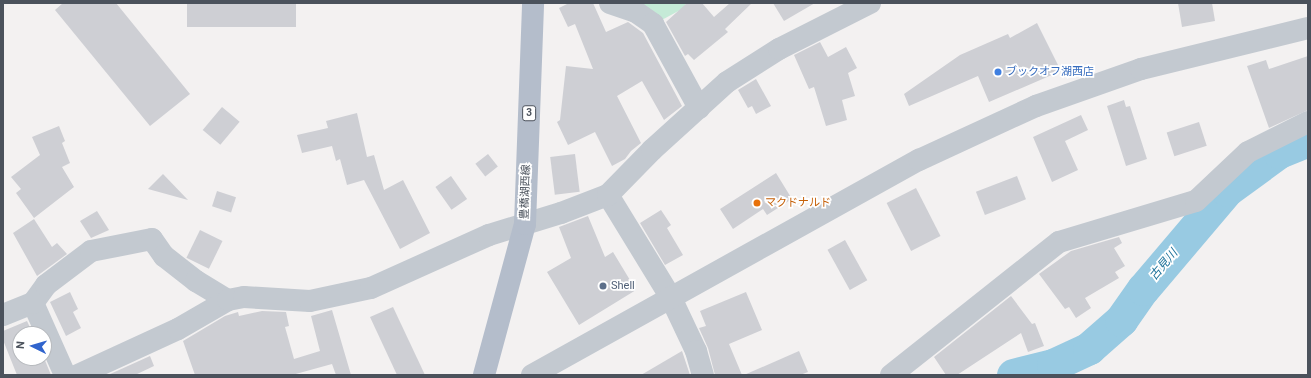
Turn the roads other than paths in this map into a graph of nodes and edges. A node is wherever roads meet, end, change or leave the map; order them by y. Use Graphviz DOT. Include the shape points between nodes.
graph roads {
  1 [pos="533,3"];
  2 [pos="610,3"];
  3 [pos="870,3"];
  4 [pos="1308,28"];
  5 [pos="699,108"];
  6 [pos="1308,122"];
  7 [pos="608,195"];
  8 [pos="524,224"];
  9 [pos="671,298"];
  10 [pos="228,300"];
  11 [pos="33,303"];
  12 [pos="3,315"];
  13 [pos="65,375"];
  14 [pos="78,375"];
  15 [pos="484,375"];
  16 [pos="532,375"];
  17 [pos="703,375"];
  18 [pos="891,375"];
  1 -- 8 [label="main road, 豊橋湖西線 / 3"];
  2 -- 5 [label="street" via="636,12 652,24"];
  3 -- 5 [label="street" via="760,61 727,82"];
  4 -- 9 [label="street" via="1141,69 1036,106 919,160"];
  5 -- 7 [label="street"];
  6 -- 18 [label="street" via="1248,152 1196,201 1059,242"];
  7 -- 8 [label="street"];
  7 -- 9 [label="street"];
  8 -- 10 [label="street" via="489,235 380,284 337,297 310,301 244,297"];
  8 -- 15 [label="main road, 豊橋湖西線 / 3"];
  9 -- 16 [label="street"];
  9 -- 17 [label="street" via="696,351"];
  10 -- 11 [label="street" via="196,281 164,256 152,239 91,251 46,285"];
  10 -- 14 [label="street" via="178,329"];
  11 -- 12 [label="street"];
  11 -- 13 [label="street"];
}
